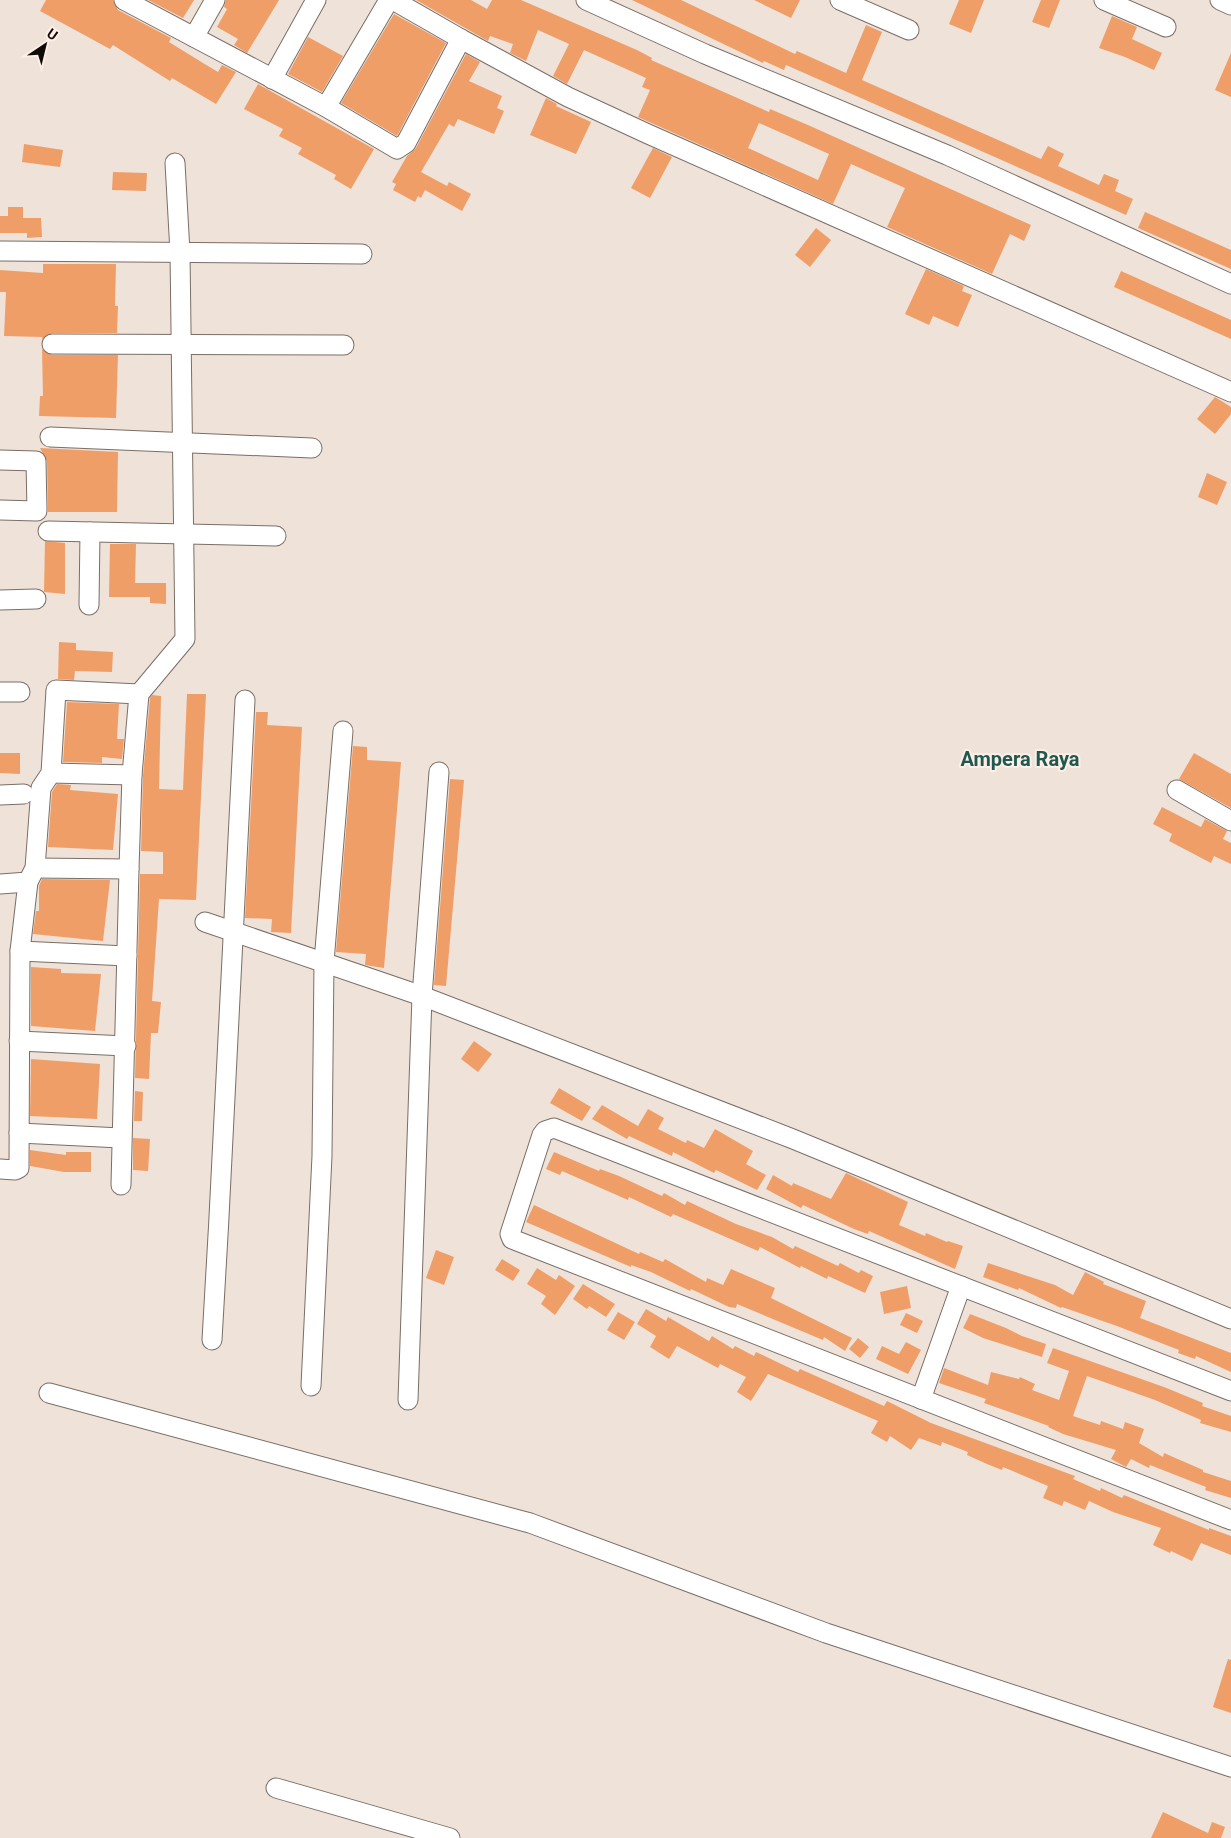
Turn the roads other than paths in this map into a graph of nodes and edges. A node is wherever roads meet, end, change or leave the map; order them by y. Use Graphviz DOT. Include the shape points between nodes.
graph roads {
  1 [pos="124,0"];
  2 [pos="215,0"];
  3 [pos="316,0"];
  4 [pos="389,0"];
  5 [pos="394,0"];
  6 [pos="586,0"];
  7 [pos="840,0"];
  8 [pos="1104,0"];
  9 [pos="1220,0"];
  10 [pos="1231,5"];
  11 [pos="1166,27"];
  12 [pos="909,30"];
  13 [pos="194,37"];
  14 [pos="461,39"];
  15 [pos="272,79"];
  16 [pos="326,107"];
  17 [pos="175,163"];
  18 [pos="0,251"];
  19 [pos="180,252"];
  20 [pos="362,254"];
  21 [pos="1231,284"];
  22 [pos="52,344"];
  23 [pos="180,345"];
  24 [pos="344,345"];
  25 [pos="1231,392"];
  26 [pos="50,437"];
  27 [pos="181,441"];
  28 [pos="312,448"];
  29 [pos="0,460"];
  30 [pos="0,510"];
  31 [pos="48,530"];
  32 [pos="90,532"];
  33 [pos="183,534"];
  34 [pos="276,536"];
  35 [pos="36,598"];
  36 [pos="0,600"];
  37 [pos="89,605"];
  38 [pos="0,692"];
  39 [pos="20,692"];
  40 [pos="139,694"];
  41 [pos="245,700"];
  42 [pos="343,731"];
  43 [pos="439,772"];
  44 [pos="51,773"];
  45 [pos="132,775"];
  46 [pos="1177,790"];
  47 [pos="24,794"];
  48 [pos="0,795"];
  49 [pos="1231,820"];
  50 [pos="129,868"];
  51 [pos="32,875"];
  52 [pos="0,884"];
  53 [pos="205,922"];
  54 [pos="232,932"];
  55 [pos="20,951"];
  56 [pos="128,956"];
  57 [pos="324,962"];
  58 [pos="422,996"];
  59 [pos="19,1041"];
  60 [pos="126,1046"];
  61 [pos="19,1133"];
  62 [pos="121,1138"];
  63 [pos="0,1169"];
  64 [pos="121,1184"];
  65 [pos="961,1286"];
  66 [pos="1231,1319"];
  67 [pos="212,1340"];
  68 [pos="311,1386"];
  69 [pos="1231,1391"];
  70 [pos="49,1393"];
  71 [pos="921,1399"];
  72 [pos="408,1400"];
  73 [pos="1231,1520"];
  74 [pos="1231,1767"];
  75 [pos="276,1788"];
  76 [pos="450,1838"];
  1 -- 13 [label="street"];
  2 -- 13 [label="street"];
  3 -- 15 [label="street"];
  4 -- 16 [label="street"];
  5 -- 14 [label="street"];
  6 -- 21 [label="street" via="705,54 946,155"];
  7 -- 12 [label="street"];
  8 -- 11 [label="street"];
  9 -- 10 [label="street"];
  13 -- 15 [label="street"];
  14 -- 16 [label="street" via="406,143 400,148 396,149"];
  14 -- 25 [label="street" via="639,130"];
  15 -- 16 [label="street"];
  17 -- 19 [label="street"];
  18 -- 19 [label="street"];
  19 -- 20 [label="street"];
  19 -- 23 [label="street"];
  22 -- 23 [label="street"];
  23 -- 24 [label="street"];
  23 -- 27 [label="street"];
  26 -- 27 [label="street"];
  27 -- 28 [label="street"];
  27 -- 33 [label="street"];
  29 -- 30 [label="street" via="36,461 37,511"];
  31 -- 32 [label="street"];
  32 -- 33 [label="street"];
  32 -- 37 [label="street"];
  33 -- 34 [label="street"];
  33 -- 40 [label="street" via="185,639"];
  35 -- 36 [label="street"];
  38 -- 39 [label="street"];
  40 -- 44 [label="street" via="56,690"];
  40 -- 45 [label="street"];
  41 -- 54 [label="street"];
  42 -- 57 [label="street"];
  43 -- 58 [label="street"];
  44 -- 45 [label="street"];
  44 -- 51 [label="street" via="41,788"];
  45 -- 50 [label="street"];
  46 -- 49 [label="street"];
  47 -- 48 [label="street"];
  50 -- 51 [label="street"];
  50 -- 56 [label="street"];
  51 -- 52 [label="street"];
  51 -- 55 [label="street"];
  53 -- 54 [label="street"];
  54 -- 57 [label="street"];
  54 -- 67 [label="street" via="225,1130"];
  55 -- 56 [label="street"];
  55 -- 59 [label="street"];
  56 -- 60 [label="street"];
  57 -- 58 [label="street"];
  57 -- 68 [label="street" via="322,1156"];
  58 -- 66 [label="street" via="793,1139"];
  58 -- 72 [label="street"];
  59 -- 60 [label="street"];
  59 -- 61 [label="street"];
  60 -- 62 [label="street"];
  61 -- 62 [label="street"];
  61 -- 63 [label="street" via="19,1168"];
  62 -- 64 [label="street"];
  65 -- 69 [label="street"];
  65 -- 71 [label="street"];
  65 -- 71 [label="street" via="554,1128 542,1135 510,1234 512,1239"];
  70 -- 74 [label="street" via="530,1523 826,1633"];
  71 -- 73 [label="street"];
  75 -- 76 [label="street"];
}
